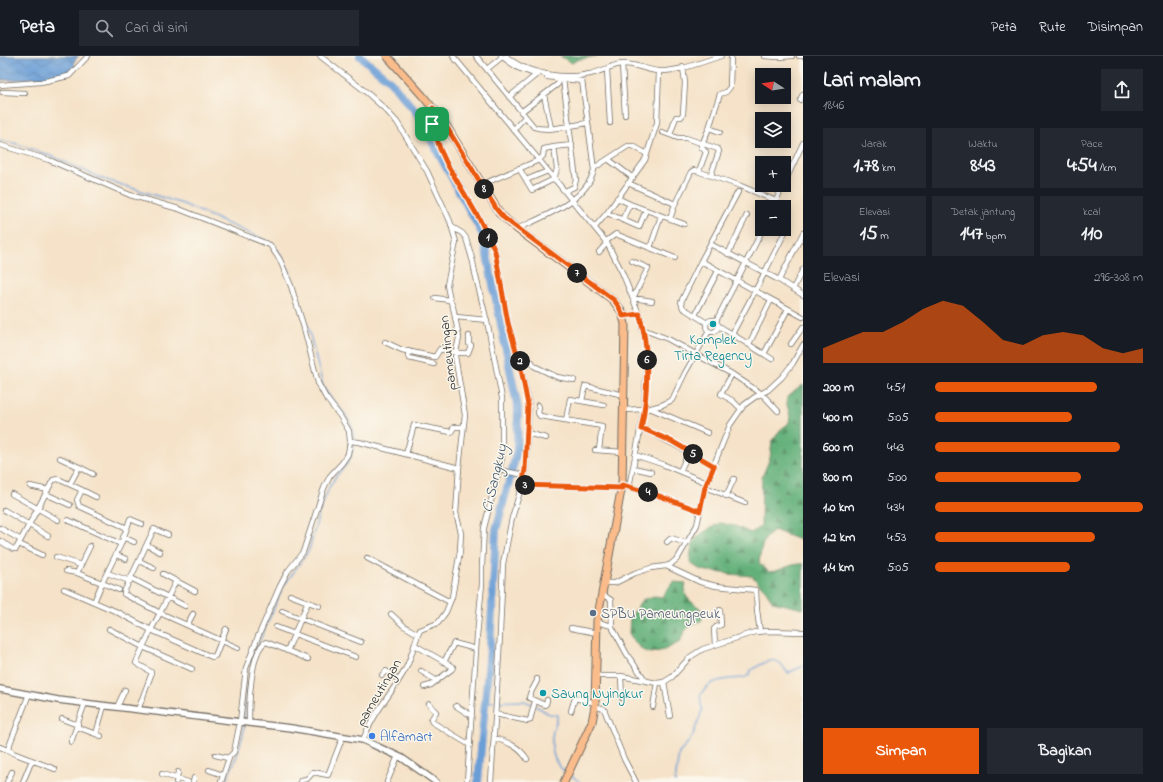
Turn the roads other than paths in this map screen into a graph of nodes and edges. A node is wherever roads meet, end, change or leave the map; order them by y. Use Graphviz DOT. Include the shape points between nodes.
graph roads {
  1 [pos="88,56"];
  2 [pos="320,56"];
  3 [pos="453,56"];
  4 [pos="476,56"];
  5 [pos="503,56"];
  6 [pos="721,56"];
  7 [pos="731,56"];
  8 [pos="764,56"];
  9 [pos="792,56"];
  10 [pos="799,56"];
  11 [pos="803,56"];
  12 [pos="389,57"];
  13 [pos="622,64"];
  14 [pos="683,67"];
  15 [pos="486,69"];
  16 [pos="607,69"];
  17 [pos="659,71"];
  18 [pos="536,75"];
  19 [pos="561,79"];
  20 [pos="1,85"];
  21 [pos="1,92"];
  22 [pos="25,93"];
  23 [pos="803,94"];
  24 [pos="544,95"];
  25 [pos="509,97"];
  26 [pos="800,100"];
  27 [pos="433,108"];
  28 [pos="521,112"];
  29 [pos="625,115"];
  30 [pos="525,118"];
  31 [pos="588,123"];
  32 [pos="610,123"];
  33 [pos="569,126"];
  34 [pos="551,128"];
  35 [pos="709,128"];
  36 [pos="513,130"];
  37 [pos="662,132"];
  38 [pos="720,132"];
  39 [pos="670,135"];
  40 [pos="702,143"];
  41 [pos="803,143"];
  42 [pos="0,145"];
  43 [pos="572,145"];
  44 [pos="554,148"];
  45 [pos="647,154"];
  46 [pos="608,159"];
  47 [pos="539,160"];
  48 [pos="518,168"];
  49 [pos="594,168"];
  50 [pos="791,169"];
  51 [pos="548,171"];
  52 [pos="698,171"];
  53 [pos="711,175"];
  54 [pos="632,178"];
  55 [pos="554,179"];
  56 [pos="526,180"];
  57 [pos="628,183"];
  58 [pos="481,185"];
  59 [pos="565,191"];
  60 [pos="738,192"];
  61 [pos="617,198"];
  62 [pos="774,200"];
  63 [pos="572,201"];
  64 [pos="630,204"];
  65 [pos="675,204"];
  66 [pos="646,210"];
  67 [pos="607,212"];
  68 [pos="747,215"];
  69 [pos="661,216"];
  70 [pos="670,219"];
  71 [pos="622,220"];
  72 [pos="684,224"];
  73 [pos="452,227"];
  74 [pos="594,227"];
  75 [pos="517,229"];
  76 [pos="803,233"];
  77 [pos="760,236"];
  78 [pos="783,236"];
  79 [pos="606,242"];
  80 [pos="710,244"];
  81 [pos="650,248"];
  82 [pos="599,252"];
  83 [pos="728,254"];
  84 [pos="675,258"];
  85 [pos="632,261"];
  86 [pos="701,261"];
  87 [pos="746,263"];
  88 [pos="803,269"];
  89 [pos="718,271"];
  90 [pos="764,274"];
  91 [pos="736,280"];
  92 [pos="779,280"];
  93 [pos="794,289"];
  94 [pos="755,291"];
  95 [pos="803,295"];
  96 [pos="435,298"];
  97 [pos="633,298"];
  98 [pos="450,300"];
  99 [pos="771,300"];
  100 [pos="652,301"];
  101 [pos="788,309"];
  102 [pos="639,314"];
  103 [pos="695,315"];
  104 [pos="623,316"];
  105 [pos="803,317"];
  106 [pos="456,318"];
  107 [pos="487,320"];
  108 [pos="716,321"];
  109 [pos="707,323"];
  110 [pos="719,326"];
  111 [pos="803,327"];
  112 [pos="643,328"];
  113 [pos="709,331"];
  114 [pos="732,334"];
  115 [pos="470,336"];
  116 [pos="385,342"];
  117 [pos="749,344"];
  118 [pos="791,344"];
  119 [pos="803,345"];
  120 [pos="409,351"];
  121 [pos="456,352"];
  122 [pos="764,354"];
  123 [pos="696,355"];
  124 [pos="519,359"];
  125 [pos="772,359"];
  126 [pos="434,364"];
  127 [pos="732,374"];
  128 [pos="574,380"];
  129 [pos="762,394"];
  130 [pos="624,395"];
  131 [pos="582,401"];
  132 [pos="538,405"];
  133 [pos="604,405"];
  134 [pos="644,409"];
  135 [pos="652,409"];
  136 [pos="741,409"];
  137 [pos="624,410"];
  138 [pos="778,411"];
  139 [pos="566,420"];
  140 [pos="463,427"];
  141 [pos="641,428"];
  142 [pos="528,433"];
  143 [pos="708,433"];
  144 [pos="546,438"];
  145 [pos="353,442"];
  146 [pos="623,452"];
  147 [pos="689,452"];
  148 [pos="406,454"];
  149 [pos="636,454"];
  150 [pos="60,458"];
  151 [pos="714,466"];
  152 [pos="79,467"];
  153 [pos="633,467"];
  154 [pos="459,468"];
  155 [pos="500,470"];
  156 [pos="680,471"];
  157 [pos="650,472"];
  158 [pos="93,474"];
  159 [pos="524,474"];
  160 [pos="734,479"];
  161 [pos="70,484"];
  162 [pos="522,485"];
  163 [pos="706,485"];
  164 [pos="30,486"];
  165 [pos="625,487"];
  166 [pos="80,489"];
  167 [pos="47,492"];
  168 [pos="12,494"];
  169 [pos="726,496"];
  170 [pos="96,497"];
  171 [pos="745,503"];
  172 [pos="70,505"];
  173 [pos="38,509"];
  174 [pos="4,510"];
  175 [pos="700,511"];
  176 [pos="58,520"];
  177 [pos="68,520"];
  178 [pos="142,524"];
  179 [pos="29,526"];
  180 [pos="0,528"];
  181 [pos="127,528"];
  182 [pos="168,535"];
  183 [pos="48,536"];
  184 [pos="123,537"];
  185 [pos="0,541"];
  186 [pos="20,542"];
  187 [pos="134,542"];
  188 [pos="667,542"];
  189 [pos="686,543"];
  190 [pos="121,544"];
  191 [pos="146,545"];
  192 [pos="90,546"];
  193 [pos="160,552"];
  194 [pos="42,555"];
  195 [pos="116,555"];
  196 [pos="56,557"];
  197 [pos="367,558"];
  198 [pos="126,559"];
  199 [pos="139,561"];
  200 [pos="81,565"];
  201 [pos="666,566"];
  202 [pos="154,568"];
  203 [pos="66,571"];
  204 [pos="107,573"];
  205 [pos="77,574"];
  206 [pos="163,574"];
  207 [pos="130,579"];
  208 [pos="176,582"];
  209 [pos="604,582"];
  210 [pos="102,583"];
  211 [pos="64,589"];
  212 [pos="119,590"];
  213 [pos="195,591"];
  214 [pos="602,594"];
  215 [pos="290,595"];
  216 [pos="168,597"];
  217 [pos="94,602"];
  218 [pos="308,602"];
  219 [pos="450,602"];
  220 [pos="185,606"];
  221 [pos="319,606"];
  222 [pos="720,610"];
  223 [pos="282,611"];
  224 [pos="160,613"];
  225 [pos="193,614"];
  226 [pos="391,614"];
  227 [pos="301,618"];
  228 [pos="597,621"];
  229 [pos="187,625"];
  230 [pos="612,626"];
  231 [pos="276,627"];
  232 [pos="108,628"];
  233 [pos="571,628"];
  234 [pos="226,629"];
  235 [pos="151,630"];
  236 [pos="760,632"];
  237 [pos="803,632"];
  238 [pos="597,633"];
  239 [pos="294,634"];
  240 [pos="418,634"];
  241 [pos="221,640"];
  242 [pos="361,642"];
  243 [pos="415,645"];
  244 [pos="715,645"];
  245 [pos="143,647"];
  246 [pos="238,648"];
  247 [pos="476,649"];
  248 [pos="287,651"];
  249 [pos="356,657"];
  250 [pos="308,659"];
  251 [pos="444,662"];
  252 [pos="192,669"];
  253 [pos="421,671"];
  254 [pos="382,675"];
  255 [pos="597,675"];
  256 [pos="621,676"];
  257 [pos="537,679"];
  258 [pos="399,680"];
  259 [pos="437,681"];
  260 [pos="646,681"];
  261 [pos="664,682"];
  262 [pos="657,684"];
  263 [pos="424,687"];
  264 [pos="0,689"];
  265 [pos="125,690"];
  266 [pos="29,694"];
  267 [pos="622,698"];
  268 [pos="547,700"];
  269 [pos="534,703"];
  270 [pos="85,704"];
  271 [pos="429,704"];
  272 [pos="596,705"];
  273 [pos="104,706"];
  274 [pos="456,706"];
  275 [pos="117,707"];
  276 [pos="653,707"];
  277 [pos="138,710"];
  278 [pos="571,711"];
  279 [pos="495,714"];
  280 [pos="472,716"];
  281 [pos="670,716"];
  282 [pos="62,719"];
  283 [pos="245,722"];
  284 [pos="78,726"];
  285 [pos="96,734"];
  286 [pos="101,736"];
  287 [pos="343,736"];
  288 [pos="494,738"];
  289 [pos="363,740"];
  290 [pos="71,742"];
  291 [pos="470,745"];
  292 [pos="0,747"];
  293 [pos="10,751"];
  294 [pos="214,754"];
  295 [pos="398,756"];
  296 [pos="229,758"];
  297 [pos="527,758"];
  298 [pos="32,760"];
  299 [pos="55,769"];
  300 [pos="209,770"];
  301 [pos="12,772"];
  302 [pos="178,772"];
  303 [pos="162,774"];
  304 [pos="223,775"];
  305 [pos="176,780"];
  306 [pos="565,780"];
  307 [pos="433,781"];
  308 [pos="7,782"];
  309 [pos="23,782"];
  310 [pos="188,782"];
  311 [pos="221,782"];
  312 [pos="300,782"];
  313 [pos="387,782"];
  314 [pos="467,782"];
  315 [pos="491,782"];
  316 [pos="636,782"];
  1 -- 20 [label="street" via="69,76 41,82"];
  2 -- 73 [label="street, pameutingan" via="365,91 398,122 426,170"];
  3 -- 36 [label="street"];
  4 -- 15 [label="street"];
  5 -- 15 [label="street"];
  5 -- 16 [label="street" via="539,73 560,76 584,75"];
  5 -- 18 [label="street" via="518,68"];
  6 -- 14 [label="street"];
  7 -- 35 [label="street" via="730,87 720,94"];
  8 -- 9 [label="street"];
  10 -- 11 [label="street"];
  12 -- 27 [label="main road"];
  13 -- 16 [label="street"];
  13 -- 17 [label="street"];
  13 -- 29 [label="street"];
  14 -- 17 [label="street"];
  14 -- 39 [label="street" via="683,114 676,117"];
  15 -- 25 [label="street"];
  16 -- 32 [label="street"];
  17 -- 45 [label="street" via="657,123"];
  18 -- 19 [label="street"];
  18 -- 25 [label="street"];
  19 -- 24 [label="street"];
  19 -- 31 [label="street" via="582,81"];
  19 -- 33 [label="street"];
  20 -- 21 [label="street"];
  21 -- 22 [label="street"];
  23 -- 26 [label="street"];
  24 -- 28 [label="street"];
  24 -- 34 [label="street"];
  25 -- 28 [label="street"];
  27 -- 58 [label="main road"];
  27 -- 124 [label="street" via="431,118 440,149 495,251 508,323"];
  28 -- 30 [label="street"];
  30 -- 34 [label="street" via="538,129"];
  30 -- 36 [label="street"];
  31 -- 33 [label="street"];
  31 -- 49 [label="street"];
  33 -- 34 [label="street"];
  33 -- 43 [label="street"];
  35 -- 38 [label="street"];
  35 -- 40 [label="street"];
  36 -- 47 [label="street"];
  37 -- 39 [label="street"];
  39 -- 40 [label="street"];
  40 -- 52 [label="street" via="700,148 706,152"];
  40 -- 53 [label="street" via="719,150"];
  41 -- 50 [label="street"];
  42 -- 145 [label="street" via="49,160 130,195 179,209 270,245 288,279 318,383 349,431"];
  43 -- 44 [label="street"];
  43 -- 59 [label="street" via="576,183 574,187"];
  44 -- 47 [label="street" via="544,149 544,156"];
  44 -- 55 [label="street" via="557,169"];
  45 -- 46 [label="street" via="630,146"];
  45 -- 54 [label="street"];
  46 -- 49 [label="street"];
  46 -- 54 [label="street"];
  47 -- 48 [label="street"];
  47 -- 51 [label="street"];
  48 -- 56 [label="street"];
  48 -- 58 [label="street"];
  49 -- 63 [label="street" via="585,188"];
  51 -- 55 [label="street"];
  51 -- 56 [label="street"];
  52 -- 53 [label="street"];
  52 -- 65 [label="street" via="691,172"];
  53 -- 62 [label="street"];
  54 -- 57 [label="street"];
  55 -- 56 [label="street" via="532,190"];
  55 -- 59 [label="street"];
  57 -- 61 [label="street"];
  57 -- 65 [label="street"];
  58 -- 75 [label="main road" via="500,214"];
  59 -- 63 [label="street"];
  60 -- 80 [label="street"];
  61 -- 64 [label="street"];
  61 -- 67 [label="street"];
  63 -- 74 [label="street"];
  63 -- 75 [label="street"];
  64 -- 66 [label="street"];
  64 -- 71 [label="street"];
  65 -- 70 [label="street"];
  66 -- 69 [label="street"];
  66 -- 71 [label="street" via="639,227"];
  67 -- 71 [label="street"];
  67 -- 74 [label="street"];
  68 -- 83 [label="street"];
  69 -- 70 [label="street"];
  69 -- 81 [label="street"];
  70 -- 72 [label="street"];
  73 -- 98 [label="street, pameutingan" via="456,242 447,285"];
  73 -- 107 [label="street" via="466,238"];
  74 -- 79 [label="street"];
  75 -- 104 [label="main road" via="614,300"];
  76 -- 92 [label="street"];
  77 -- 87 [label="street"];
  78 -- 90 [label="street"];
  79 -- 81 [label="street" via="617,234"];
  79 -- 82 [label="street"];
  79 -- 97 [label="street"];
  80 -- 83 [label="street"];
  80 -- 86 [label="street"];
  81 -- 84 [label="street"];
  83 -- 87 [label="street"];
  85 -- 97 [label="street" via="648,268"];
  86 -- 89 [label="street"];
  86 -- 103 [label="street" via="681,305"];
  87 -- 90 [label="street"];
  87 -- 91 [label="street"];
  88 -- 93 [label="street"];
  89 -- 91 [label="street"];
  89 -- 103 [label="street"];
  90 -- 92 [label="street"];
  90 -- 94 [label="street"];
  91 -- 94 [label="street"];
  91 -- 108 [label="street"];
  92 -- 93 [label="street"];
  93 -- 95 [label="street"];
  94 -- 99 [label="street"];
  94 -- 114 [label="street"];
  96 -- 98 [label="street"];
  97 -- 100 [label="street"];
  97 -- 102 [label="street"];
  98 -- 106 [label="street, pameutingan"];
  99 -- 101 [label="street"];
  99 -- 117 [label="street"];
  101 -- 105 [label="street"];
  101 -- 122 [label="street"];
  102 -- 104 [label="street"];
  102 -- 112 [label="street"];
  103 -- 109 [label="street"];
  104 -- 130 [label="main road" via="626,343"];
  106 -- 107 [label="street"];
  106 -- 121 [label="street, pameutingan" via="459,338"];
  107 -- 155 [label="street" via="502,398"];
  108 -- 109 [label="street" via="712,319"];
  108 -- 110 [label="street"];
  109 -- 113 [label="street"];
  110 -- 113 [label="street" via="714,332"];
  110 -- 114 [label="street"];
  111 -- 118 [label="street"];
  112 -- 123 [label="street"];
  112 -- 134 [label="street" via="647,358"];
  113 -- 123 [label="street"];
  114 -- 117 [label="street"];
  115 -- 121 [label="street" via="468,344 471,345 468,353"];
  116 -- 120 [label="street"];
  117 -- 122 [label="street"];
  119 -- 129 [label="street" via="782,377"];
  120 -- 121 [label="street" via="434,357 440,349"];
  120 -- 126 [label="street" via="409,358"];
  121 -- 140 [label="street, pameutingan" via="465,415"];
  122 -- 125 [label="street"];
  123 -- 127 [label="street"];
  123 -- 135 [label="street" via="672,400"];
  124 -- 128 [label="street" via="532,362 534,366 557,377"];
  124 -- 142 [label="street" via="528,405"];
  127 -- 129 [label="street"];
  127 -- 136 [label="street" via="721,394"];
  129 -- 136 [label="street"];
  129 -- 138 [label="street"];
  130 -- 131 [label="street" via="585,386"];
  130 -- 137 [label="main road"];
  131 -- 133 [label="street"];
  131 -- 139 [label="street" via="570,399"];
  132 -- 139 [label="street" via="540,416"];
  134 -- 135 [label="street"];
  134 -- 137 [label="street"];
  134 -- 141 [label="street"];
  135 -- 143 [label="street"];
  136 -- 151 [label="street" via="730,425"];
  137 -- 146 [label="main road"];
  139 -- 146 [label="street" via="602,426 597,450"];
  140 -- 148 [label="street" via="454,426 451,432 414,425"];
  140 -- 154 [label="street, pameutingan"];
  141 -- 147 [label="street"];
  141 -- 149 [label="street"];
  142 -- 144 [label="street"];
  142 -- 159 [label="street"];
  145 -- 148 [label="street"];
  145 -- 283 [label="street" via="346,458 330,476 324,488 303,552 284,578 257,638 246,668"];
  146 -- 165 [label="main road"];
  147 -- 151 [label="street"];
  147 -- 156 [label="street"];
  148 -- 154 [label="street"];
  149 -- 153 [label="street"];
  149 -- 156 [label="street" via="635,456"];
  150 -- 152 [label="street"];
  151 -- 163 [label="street"];
  152 -- 158 [label="street"];
  152 -- 161 [label="street"];
  153 -- 157 [label="street"];
  153 -- 165 [label="street"];
  154 -- 219 [label="street, pameutingan" via="456,513 461,539"];
  155 -- 159 [label="street"];
  155 -- 247 [label="street" via="484,528"];
  156 -- 163 [label="street"];
  159 -- 162 [label="street"];
  160 -- 169 [label="street"];
  161 -- 166 [label="street"];
  161 -- 167 [label="street" via="55,479"];
  162 -- 165 [label="street"];
  162 -- 279 [label="street" via="504,556"];
  163 -- 169 [label="street"];
  163 -- 175 [label="street"];
  164 -- 167 [label="street"];
  165 -- 175 [label="street" via="654,494"];
  165 -- 209 [label="main road"];
  166 -- 170 [label="street"];
  166 -- 181 [label="street" via="76,500 79,506"];
  167 -- 172 [label="street"];
  167 -- 173 [label="street"];
  168 -- 173 [label="street"];
  169 -- 171 [label="street"];
  173 -- 176 [label="street"];
  173 -- 179 [label="street"];
  174 -- 179 [label="street"];
  175 -- 189 [label="street" via="697,525"];
  177 -- 190 [label="street"];
  178 -- 181 [label="street" via="130,519"];
  179 -- 183 [label="street"];
  179 -- 186 [label="street"];
  180 -- 186 [label="street"];
  181 -- 184 [label="street"];
  182 -- 191 [label="street" via="154,529"];
  184 -- 187 [label="street"];
  184 -- 190 [label="street"];
  185 -- 186 [label="street" via="14,550"];
  186 -- 194 [label="street"];
  188 -- 189 [label="street" via="671,538"];
  189 -- 201 [label="street" via="678,558"];
  190 -- 195 [label="street"];
  191 -- 193 [label="street"];
  191 -- 199 [label="street"];
  192 -- 200 [label="street"];
  195 -- 198 [label="street"];
  195 -- 204 [label="street"];
  196 -- 200 [label="street"];
  197 -- 219 [label="street"];
  199 -- 202 [label="street"];
  199 -- 207 [label="street"];
  200 -- 205 [label="street"];
  201 -- 209 [label="street" via="641,571 615,583"];
  201 -- 236 [label="street" via="700,582 756,590"];
  203 -- 205 [label="street"];
  204 -- 207 [label="street"];
  204 -- 210 [label="street"];
  205 -- 210 [label="street"];
  206 -- 208 [label="street"];
  207 -- 216 [label="street"];
  207 -- 224 [label="street" via="124,594"];
  208 -- 213 [label="street"];
  208 -- 216 [label="street"];
  209 -- 214 [label="main road"];
  210 -- 212 [label="street"];
  210 -- 217 [label="street"];
  211 -- 217 [label="street"];
  214 -- 228 [label="main road"];
  214 -- 230 [label="street" via="612,601"];
  215 -- 218 [label="street"];
  216 -- 220 [label="street"];
  216 -- 224 [label="street"];
  217 -- 235 [label="street"];
  218 -- 221 [label="street"];
  218 -- 227 [label="street"];
  219 -- 240 [label="street, pameutingan" via="442,619 420,630"];
  222 -- 244 [label="street" via="721,625 714,628"];
  223 -- 227 [label="street"];
  224 -- 229 [label="street"];
  224 -- 235 [label="street"];
  225 -- 229 [label="street"];
  226 -- 240 [label="street"];
  227 -- 239 [label="street"];
  227 -- 242 [label="street"];
  228 -- 230 [label="street"];
  228 -- 238 [label="main road"];
  229 -- 241 [label="street"];
  230 -- 260 [label="street" via="628,656"];
  231 -- 239 [label="street"];
  232 -- 245 [label="street"];
  233 -- 238 [label="street"];
  234 -- 241 [label="street"];
  235 -- 241 [label="street" via="212,657 215,656"];
  235 -- 245 [label="street"];
  236 -- 237 [label="street"];
  236 -- 244 [label="street"];
  238 -- 255 [label="main road"];
  239 -- 248 [label="street"];
  239 -- 249 [label="street"];
  240 -- 243 [label="street, pameutingan"];
  241 -- 246 [label="street"];
  243 -- 251 [label="street"];
  243 -- 258 [label="street, pameutingan" via="412,657"];
  244 -- 261 [label="street" via="690,657"];
  245 -- 252 [label="street"];
  245 -- 277 [label="street" via="136,663 151,675"];
  247 -- 251 [label="street" via="454,643"];
  247 -- 280 [label="street"];
  248 -- 250 [label="street"];
  248 -- 283 [label="street" via="266,642 263,644 256,659"];
  251 -- 259 [label="street" via="453,668"];
  253 -- 259 [label="street"];
  254 -- 258 [label="street" via="386,671"];
  255 -- 256 [label="street"];
  255 -- 272 [label="main road"];
  256 -- 260 [label="street"];
  256 -- 267 [label="street"];
  257 -- 269 [label="street" via="529,698"];
  258 -- 289 [label="street, pameutingan" via="369,725"];
  259 -- 263 [label="street"];
  260 -- 262 [label="street"];
  261 -- 262 [label="street"];
  261 -- 281 [label="street"];
  262 -- 276 [label="street"];
  264 -- 266 [label="street"];
  265 -- 275 [label="street"];
  266 -- 270 [label="street"];
  266 -- 293 [label="street" via="8,746"];
  268 -- 269 [label="street" via="546,704"];
  269 -- 279 [label="street" via="528,721"];
  270 -- 273 [label="street"];
  270 -- 284 [label="street"];
  271 -- 291 [label="street" via="436,712 432,722"];
  272 -- 278 [label="street" via="575,698"];
  272 -- 306 [label="main road" via="592,722"];
  272 -- 316 [label="street" via="604,709"];
  273 -- 275 [label="street"];
  273 -- 285 [label="street"];
  274 -- 280 [label="street"];
  275 -- 277 [label="street"];
  277 -- 283 [label="street"];
  279 -- 288 [label="street"];
  280 -- 291 [label="street"];
  282 -- 284 [label="street"];
  283 -- 287 [label="street"];
  283 -- 296 [label="street" via="234,752"];
  284 -- 285 [label="street"];
  284 -- 290 [label="street"];
  285 -- 286 [label="street"];
  287 -- 289 [label="street"];
  287 -- 312 [label="street" via="328,775 313,772"];
  288 -- 297 [label="street" via="512,744"];
  288 -- 315 [label="street"];
  289 -- 295 [label="street"];
  291 -- 314 [label="street"];
  292 -- 293 [label="street"];
  293 -- 298 [label="street"];
  294 -- 296 [label="street"];
  295 -- 307 [label="street"];
  295 -- 313 [label="street"];
  296 -- 304 [label="street"];
  298 -- 299 [label="street"];
  298 -- 309 [label="street"];
  300 -- 304 [label="street"];
  301 -- 308 [label="street"];
  302 -- 305 [label="street"];
  303 -- 305 [label="street"];
  304 -- 311 [label="street"];
  305 -- 310 [label="street"];
}
